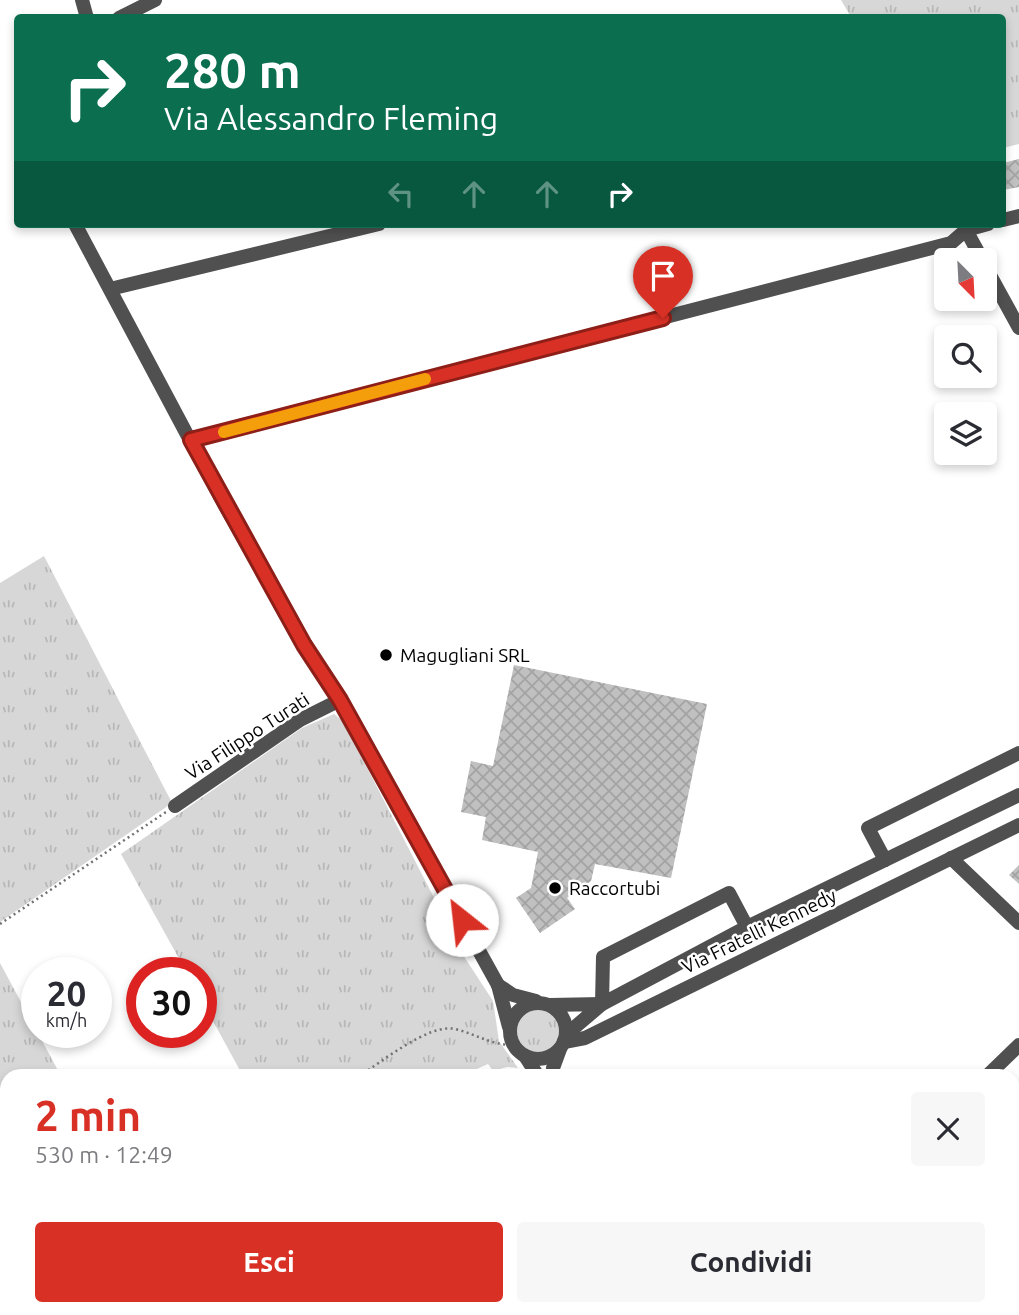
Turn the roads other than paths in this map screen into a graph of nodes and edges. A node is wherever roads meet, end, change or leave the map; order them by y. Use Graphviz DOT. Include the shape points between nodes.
graph roads {
  1 [pos="155,0"];
  2 [pos="127,14"];
  3 [pos="77,228"];
  4 [pos="362,228"];
  5 [pos="973,228"];
  6 [pos="966,230"];
  7 [pos="976,248"];
  8 [pos="110,289"];
  9 [pos="998,289"];
  10 [pos="1019,328"];
  11 [pos="191,440"];
  12 [pos="340,700"];
  13 [pos="1019,753"];
  14 [pos="1019,795"];
  15 [pos="175,806"];
  16 [pos="1019,825"];
  17 [pos="951,858"];
  18 [pos="885,860"];
  19 [pos="1019,923"];
  20 [pos="747,927"];
  21 [pos="498,985"];
  22 [pos="545,1004"];
  23 [pos="602,1004"];
  24 [pos="509,1029"];
  25 [pos="1019,1045"];
  26 [pos="562,1046"];
  27 [pos="524,1056"];
  28 [pos="533,1069"];
  29 [pos="553,1069"];
  30 [pos="994,1069"];
  1 -- 2 [label="street"];
  3 -- 8 [label="street"];
  4 -- 8 [label="street"];
  5 -- 6 [label="street"];
  6 -- 7 [label="street"];
  6 -- 11 [label="street" via="951,243"];
  8 -- 11 [label="street"];
  9 -- 10 [label="street"];
  11 -- 12 [label="street" via="304,645"];
  12 -- 15 [label="street, Via Filippo Turati" via="300,720"];
  12 -- 21 [label="street"];
  13 -- 18 [label="street" via="869,828"];
  14 -- 18 [label="street, Via Fratelli Kennedy"];
  16 -- 17 [label="street, Via Fratelli Kennedy"];
  17 -- 19 [label="street"];
  17 -- 26 [label="street, Via Fratelli Kennedy"];
  18 -- 20 [label="street, Via Fratelli Kennedy"];
  20 -- 23 [label="street, Via Fratelli Kennedy"];
  20 -- 23 [label="street" via="729,893 603,957"];
  21 -- 22 [label="street" via="513,995"];
  21 -- 24 [label="street"];
  22 -- 23 [label="street, Via Fratelli Kennedy"];
  22 -- 24 [label="street" via="523,1007 515,1013"];
  22 -- 26 [label="street" via="563,1017"];
  23 -- 26 [label="street, Via Fratelli Kennedy" via="575,1027"];
  24 -- 27 [label="street" via="513,1045"];
  25 -- 30 [label="street"];
  26 -- 27 [label="street" via="540,1059"];
  26 -- 29 [label="street"];
  27 -- 28 [label="street"];
}
